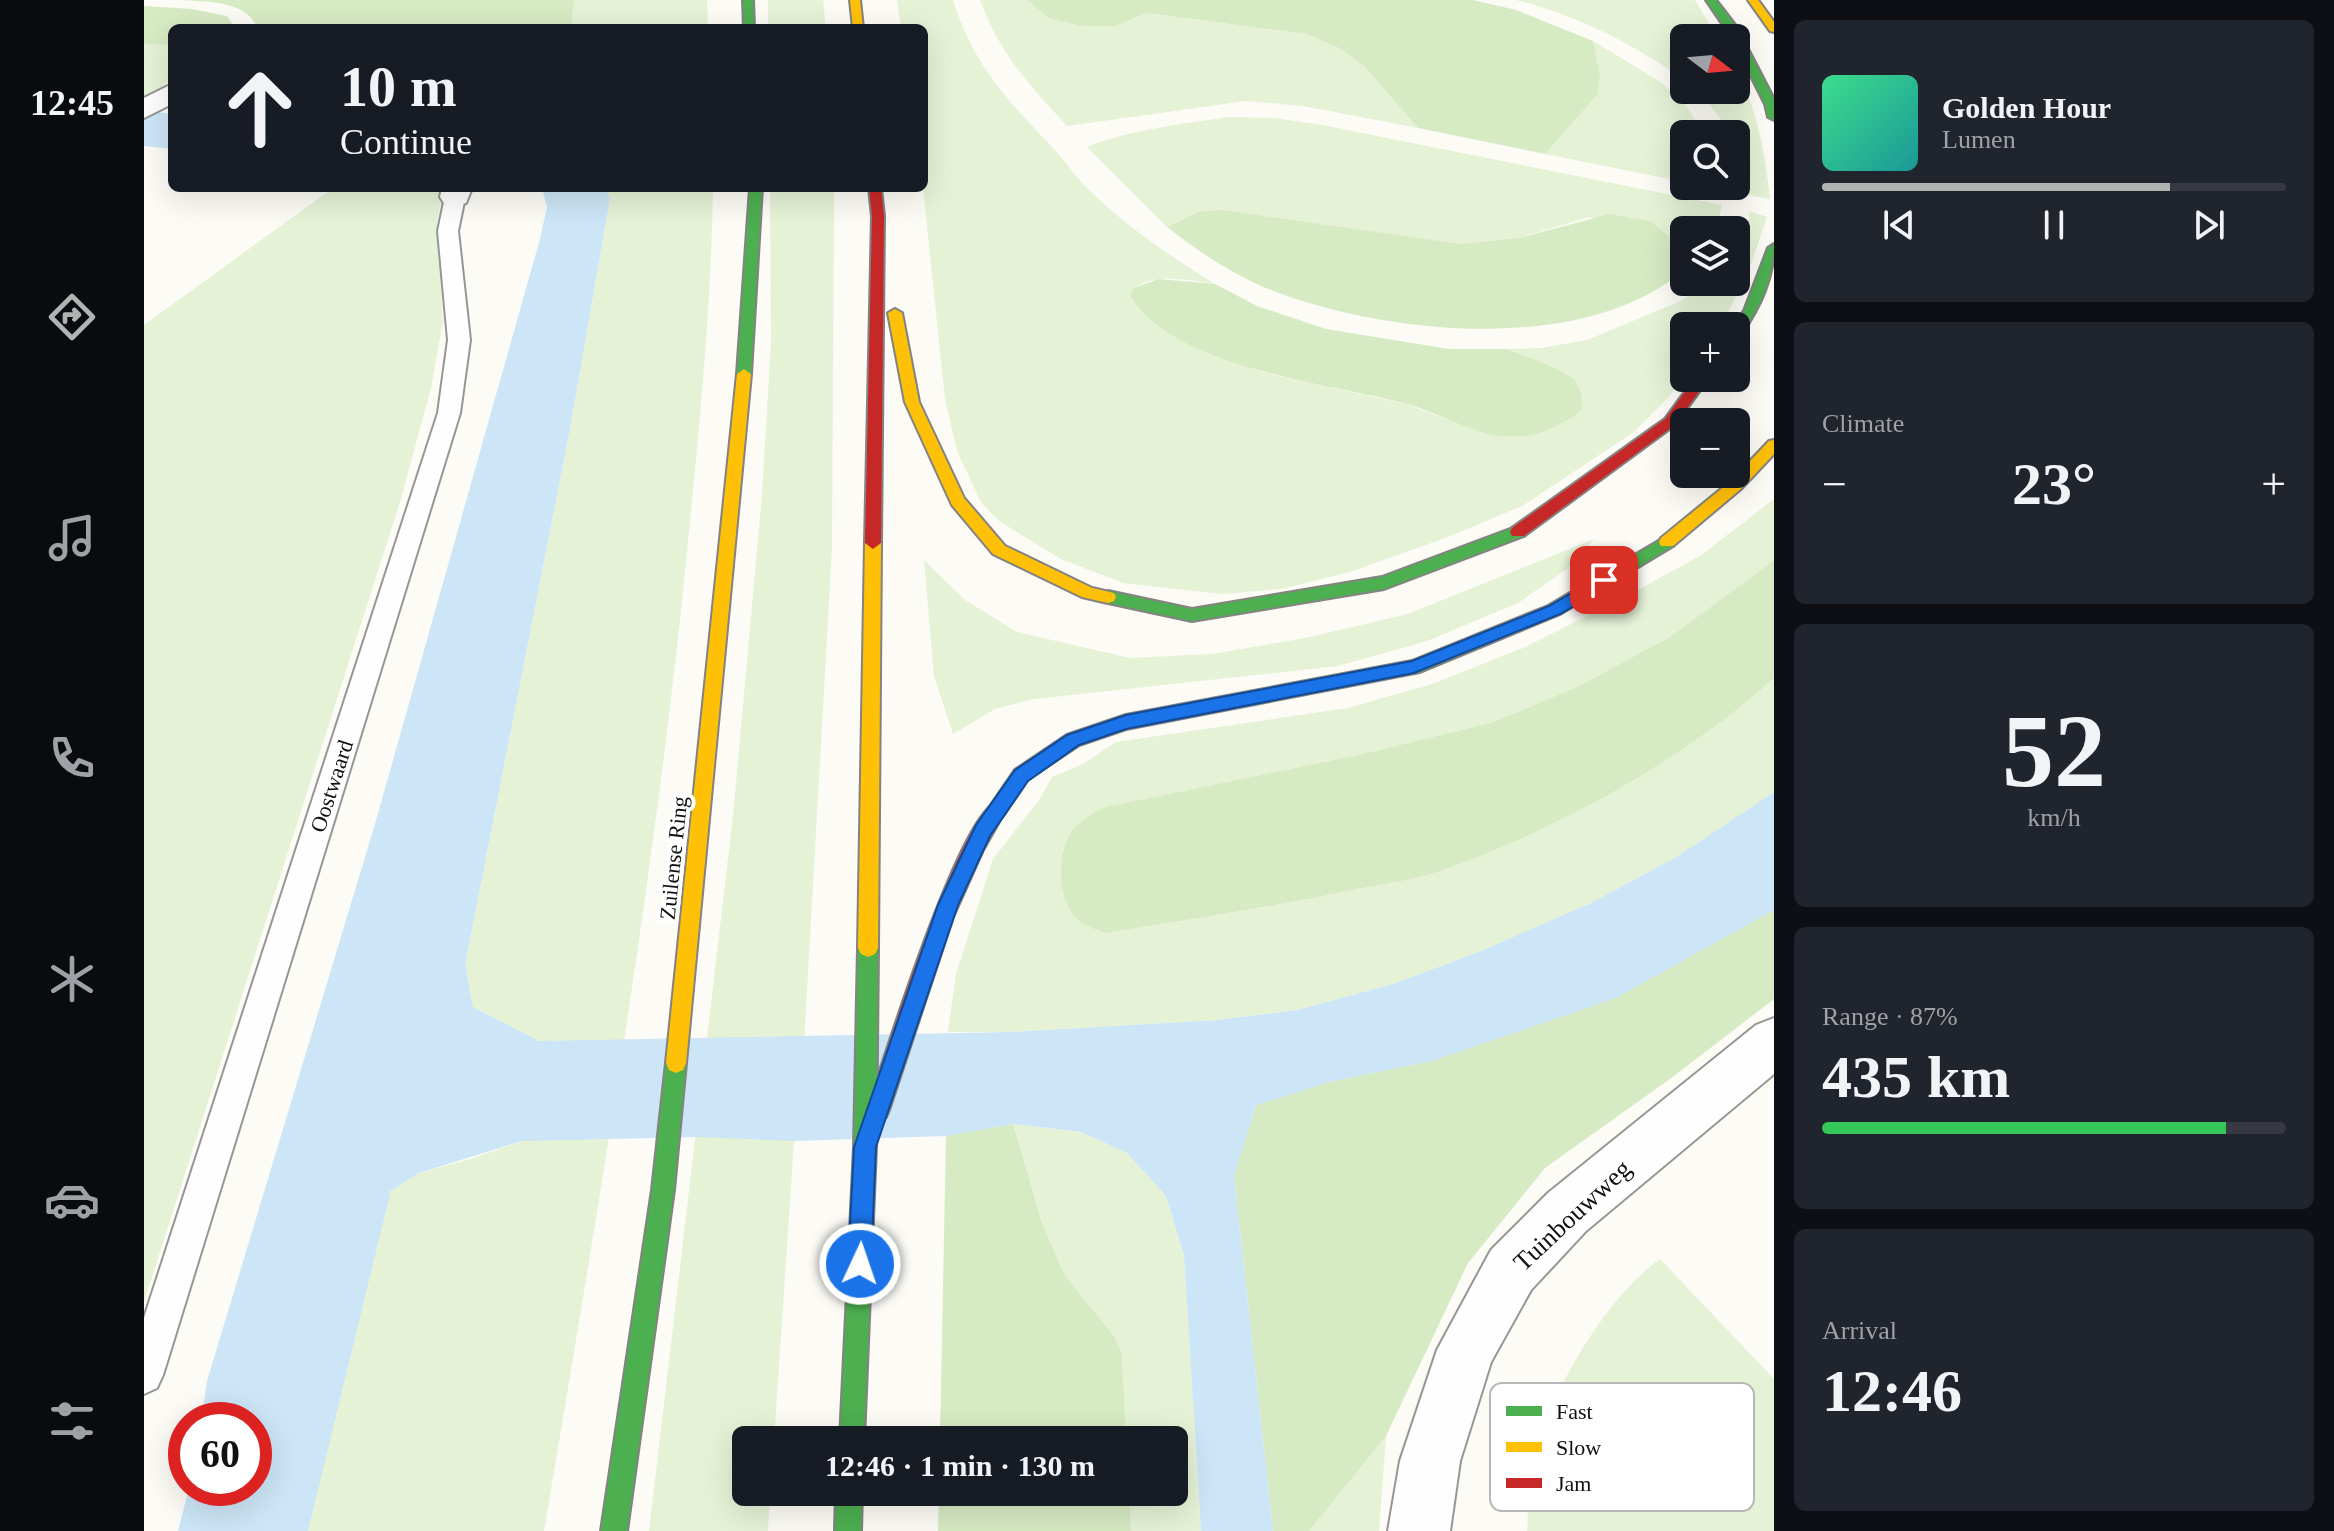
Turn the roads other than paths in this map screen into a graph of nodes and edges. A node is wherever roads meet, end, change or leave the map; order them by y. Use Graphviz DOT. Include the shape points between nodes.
graph roads {
  1 [pos="748,0"];
  2 [pos="855,0"];
  3 [pos="1711,0"];
  4 [pos="1753,0"];
  5 [pos="749,24"];
  6 [pos="858,24"];
  7 [pos="1774,29"];
  8 [pos="1774,117"];
  9 [pos="456,192"];
  10 [pos="756,192"];
  11 [pos="875,192"];
  12 [pos="878,216"];
  13 [pos="1774,248"];
  14 [pos="1750,312"];
  15 [pos="1692,392"];
  16 [pos="1774,445"];
  17 [pos="1774,1042"];
  18 [pos="865,1147"];
  19 [pos="144,1375"];
  20 [pos="853,1426"];
  21 [pos="849,1506"];
  22 [pos="614,1531"];
  23 [pos="848,1531"];
  24 [pos="1419,1531"];
  1 -- 5 [label="main road"];
  2 -- 6 [label="main road"];
  3 -- 8 [label="main road" via="1731,26"];
  4 -- 7 [label="main road"];
  9 -- 19 [label="lane, Oostwaard" via="448,231 459,340 449,413"];
  10 -- 22 [label="main road, Zuilense Ring" via="740,433 663,1190"];
  11 -- 12 [label="main road"];
  12 -- 15 [label="main road" via="912,402 957,501 999,550 1088,593 1192,615 1384,583 1526,529 1670,422"];
  12 -- 18 [label="main road"];
  13 -- 14 [label="main road"];
  16 -- 18 [label="main road" via="1737,484 1655,551 1554,610 1414,667 1126,722 1073,740 1021,775 983,831 948,905"];
  17 -- 24 [label="street, Tuinbouwweg" via="1567,1212 1511,1270 1466,1350 1430,1461"];
  18 -- 20 [label="main road"];
  21 -- 23 [label="main road"];
}
